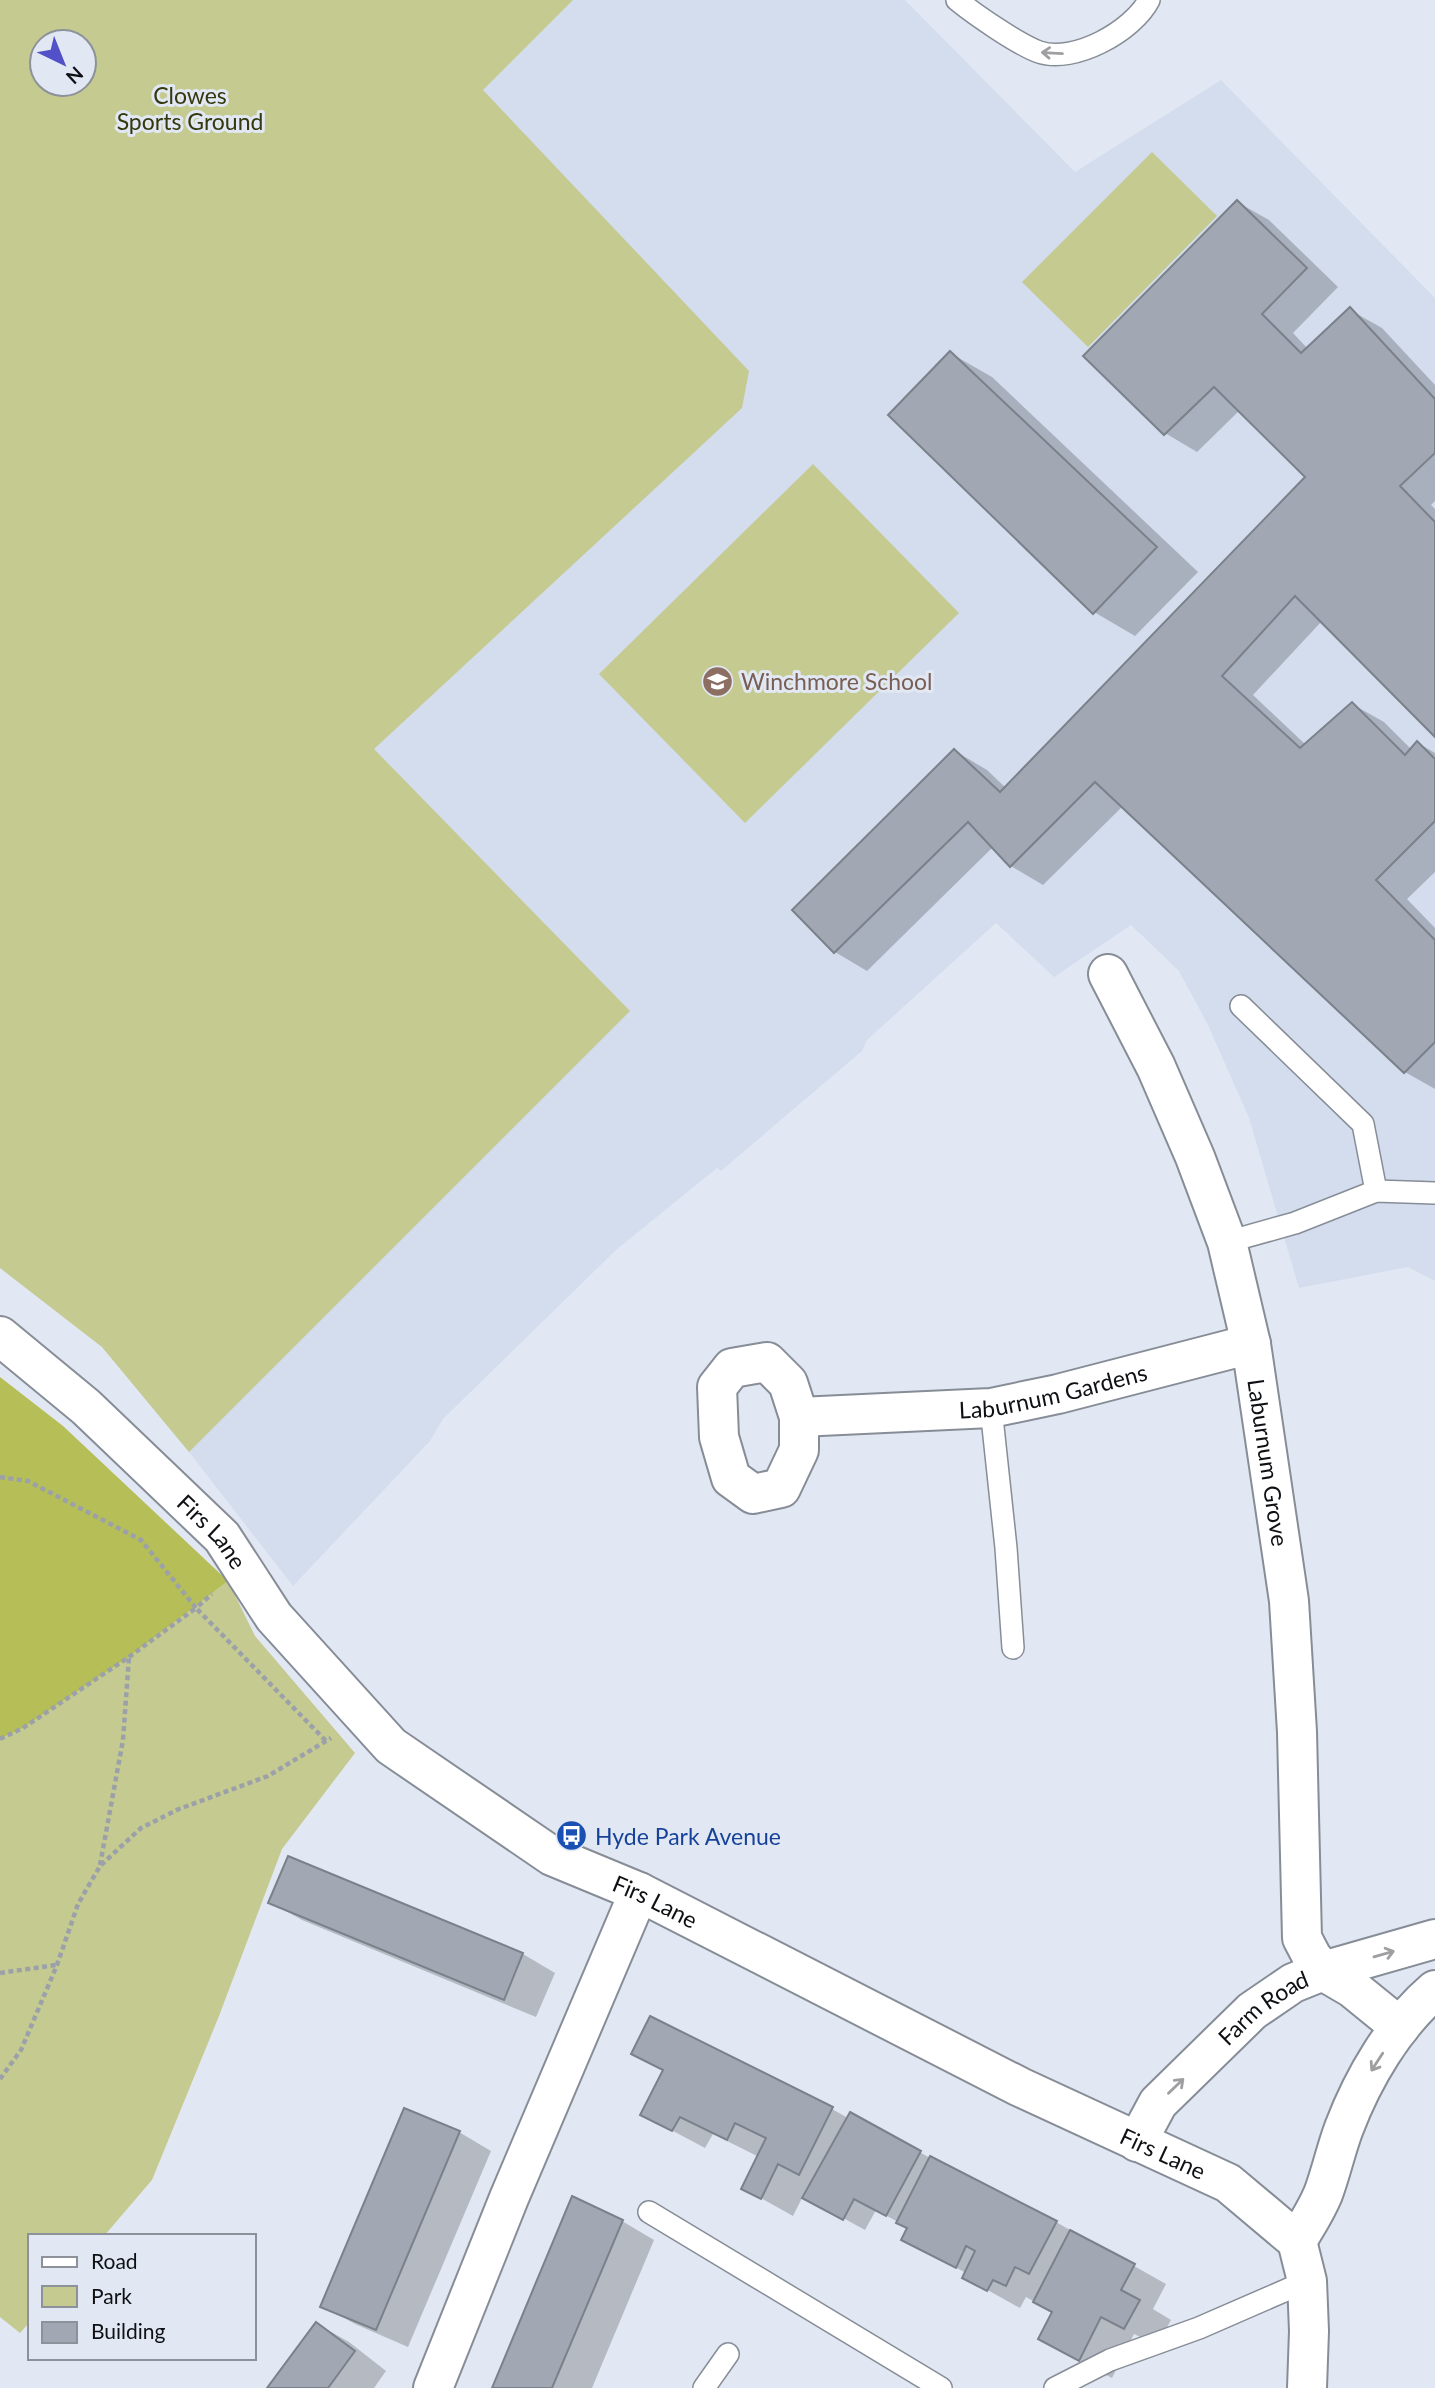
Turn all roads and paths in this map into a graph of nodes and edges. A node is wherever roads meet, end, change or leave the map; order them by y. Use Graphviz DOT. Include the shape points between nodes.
graph roads {
  1 [pos="957,0"];
  2 [pos="1149,0"];
  3 [pos="1108,974"];
  4 [pos="1241,1006"];
  5 [pos="1376,1191"];
  6 [pos="1435,1193"];
  7 [pos="1227,1242"];
  8 [pos="0,1336"];
  9 [pos="1251,1344"];
  10 [pos="991,1408"];
  11 [pos="799,1417"];
  12 [pos="0,1477"];
  13 [pos="196,1608"];
  14 [pos="1013,1647"];
  15 [pos="129,1657"];
  16 [pos="365,1718"];
  17 [pos="0,1739"];
  18 [pos="326,1741"];
  19 [pos="100,1866"];
  20 [pos="639,1892"];
  21 [pos="1435,1939"];
  22 [pos="57,1965"];
  23 [pos="1323,1972"];
  24 [pos="0,1973"];
  25 [pos="1435,1990"];
  26 [pos="1400,2027"];
  27 [pos="0,2079"];
  28 [pos="1137,2142"];
  29 [pos="649,2212"];
  30 [pos="1297,2241"];
  31 [pos="1307,2281"];
  32 [pos="728,2354"];
  33 [pos="433,2388"];
  34 [pos="704,2388"];
  35 [pos="941,2388"];
  36 [pos="1055,2388"];
  37 [pos="1307,2388"];
  2 -- 1 [label="lane, one-way" via="1116,35 1056,55 1017,40"];
  3 -- 7 [label="street, Laburnum Grove" via="1156,1067"];
  4 -- 5 [label="lane" via="1363,1124"];
  5 -- 6 [label="lane"];
  5 -- 7 [label="lane" via="1295,1223"];
  7 -- 9 [label="street, Laburnum Grove"];
  8 -- 16 [label="street, Firs Lane" via="86,1407 222,1537 274,1617"];
  9 -- 10 [label="street, Laburnum Gardens"];
  9 -- 23 [label="street, Laburnum Grove" via="1289,1601 1302,1938"];
  10 -- 11 [label="street, Laburnum Gardens"];
  10 -- 14 [label="lane"];
  12 -- 13 [label="path" via="28,1481 141,1540"];
  13 -- 15 [label="path"];
  13 -- 18 [label="path"];
  15 -- 17 [label="path"];
  15 -- 19 [label="path" via="123,1740"];
  16 -- 18 [label="path"];
  16 -- 20 [label="street, Firs Lane" via="391,1746 552,1856"];
  18 -- 19 [label="path" via="268,1776 141,1828"];
  19 -- 22 [label="path" via="78,1904"];
  20 -- 28 [label="street, Firs Lane" via="1007,2081"];
  20 -- 33 [label="street"];
  23 -- 21 [label="street, Farm Road, one-way"];
  22 -- 24 [label="path"];
  22 -- 27 [label="path" via="21,2050"];
  23 -- 26 [label="street" via="1352,1988"];
  28 -- 23 [label="street, Farm Road, one-way" via="1158,2103 1252,2011 1293,1983"];
  25 -- 26 [label="street"];
  26 -- 30 [label="street, one-way" via="1373,2068 1345,2127 1313,2216"];
  28 -- 30 [label="street, Firs Lane" via="1228,2183"];
  29 -- 35 [label="lane"];
  30 -- 31 [label="street"];
  31 -- 36 [label="lane" via="1110,2360"];
  31 -- 37 [label="street"];
  32 -- 34 [label="lane"];
}
